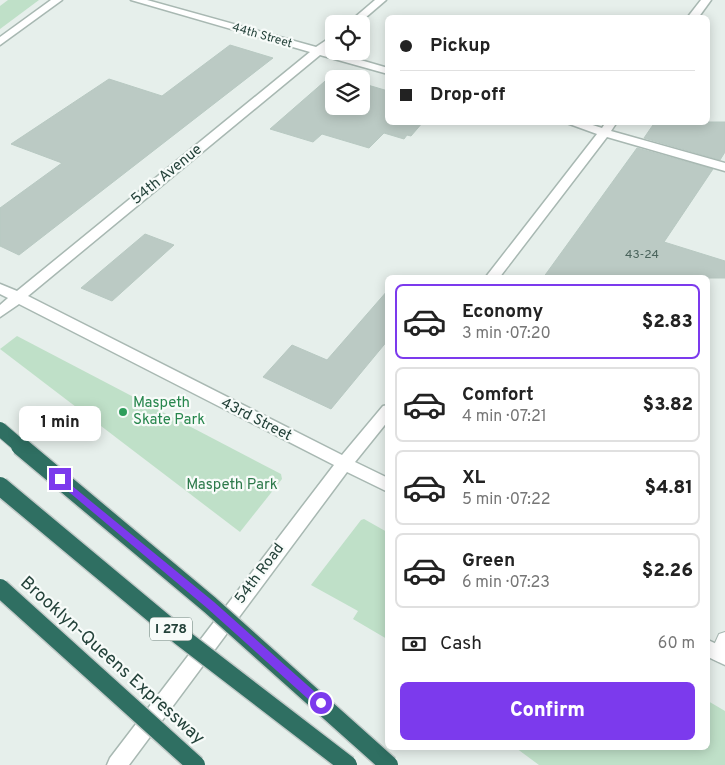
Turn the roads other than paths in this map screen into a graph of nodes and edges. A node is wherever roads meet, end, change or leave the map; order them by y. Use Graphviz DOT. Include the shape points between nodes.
graph roads {
  1 [pos="57,0"];
  2 [pos="136,0"];
  3 [pos="381,0"];
  4 [pos="706,0"];
  5 [pos="363,15"];
  6 [pos="694,15"];
  7 [pos="0,42"];
  8 [pos="325,46"];
  9 [pos="318,52"];
  10 [pos="385,70"];
  11 [pos="592,125"];
  12 [pos="608,127"];
  13 [pos="725,167"];
  14 [pos="493,275"];
  15 [pos="0,288"];
  16 [pos="18,297"];
  17 [pos="0,312"];
  18 [pos="385,414"];
  19 [pos="0,429"];
  20 [pos="344,464"];
  21 [pos="385,484"];
  22 [pos="0,486"];
  23 [pos="0,588"];
  24 [pos="117,765"];
  25 [pos="196,765"];
  26 [pos="348,765"];
  27 [pos="389,765"];
  1 -- 7 [label="street"];
  2 -- 9 [label="street, 44th Street"];
  3 -- 5 [label="street"];
  4 -- 6 [label="street"];
  8 -- 9 [label="street, 54th Avenue"];
  9 -- 10 [label="street, 44th Street"];
  9 -- 16 [label="street, 54th Avenue"];
  11 -- 12 [label="street"];
  12 -- 13 [label="street"];
  12 -- 14 [label="street"];
  15 -- 16 [label="street, 43rd Street"];
  16 -- 17 [label="street, 54th Avenue"];
  16 -- 20 [label="street, 43rd Street"];
  18 -- 20 [label="street, 54th Road"];
  19 -- 27 [label="highway, bridge" via="210,605"];
  20 -- 21 [label="street, 43rd Street"];
  20 -- 24 [label="street, 54th Road"];
  22 -- 26 [label="highway, I 278, bridge" via="180,636"];
  23 -- 25 [label="highway, Brooklyn-Queens Expressway, bridge"];
}
